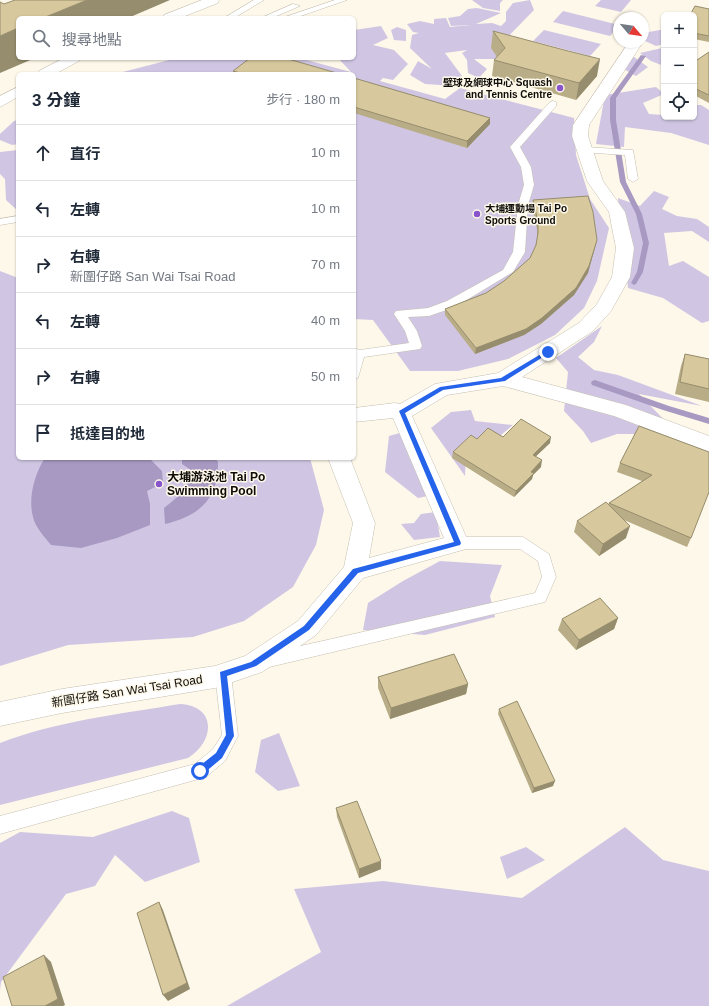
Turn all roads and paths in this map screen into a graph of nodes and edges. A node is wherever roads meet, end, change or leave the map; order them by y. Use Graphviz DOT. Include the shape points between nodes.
graph roads {
  1 [pos="213,0"];
  2 [pos="260,0"];
  3 [pos="265,0"];
  4 [pos="315,0"];
  5 [pos="343,0"];
  6 [pos="247,6"];
  7 [pos="174,16"];
  8 [pos="231,16"];
  9 [pos="270,16"];
  10 [pos="292,16"];
  11 [pos="632,48"];
  12 [pos="70,60"];
  13 [pos="48,72"];
  14 [pos="16,92"];
  15 [pos="0,103"];
  16 [pos="553,104"];
  17 [pos="584,150"];
  18 [pos="633,179"];
  19 [pos="16,219"];
  20 [pos="0,222"];
  21 [pos="356,353"];
  22 [pos="503,379"];
  23 [pos="401,413"];
  24 [pos="356,415"];
  25 [pos="709,444"];
  26 [pos="340,460"];
  27 [pos="458,543"];
  28 [pos="355,571"];
  29 [pos="253,664"];
  30 [pos="223,674"];
  31 [pos="0,714"];
  32 [pos="0,825"];
  1 -- 7 [label="street"];
  2 -- 6 [label="lane"];
  3 -- 6 [label="lane"];
  4 -- 9 [label="lane"];
  5 -- 10 [label="lane"];
  6 -- 8 [label="lane"];
  11 -- 17 [label="street" via="581,125 580,136"];
  12 -- 13 [label="street"];
  14 -- 15 [label="street"];
  16 -- 21 [label="lane" via="515,147 526,167 529,185 523,205 519,252 507,272 451,304 429,312 400,314 411,331 416,346"];
  17 -- 18 [label="lane" via="630,152"];
  17 -- 22 [label="street" via="595,181 617,212 625,248 621,277 604,307 586,327"];
  19 -- 20 [label="lane"];
  22 -- 23 [label="street" via="442,389"];
  22 -- 25 [label="street" via="619,410"];
  23 -- 24 [label="street" via="395,410"];
  23 -- 27 [label="street"];
  26 -- 28 [label="street" via="364,523"];
  27 -- 28 [label="street"];
  27 -- 29 [label="lane" via="523,543 544,558 549,577 540,598"];
  28 -- 29 [label="street, 新圍仔路 San Wai Tsai Road" via="307,628"];
  29 -- 30 [label="street, 新圍仔路 San Wai Tsai Road"];
  30 -- 31 [label="street, 新圍仔路 San Wai Tsai Road"];
  30 -- 32 [label="lane" via="230,736 219,755 200,771"];
}
